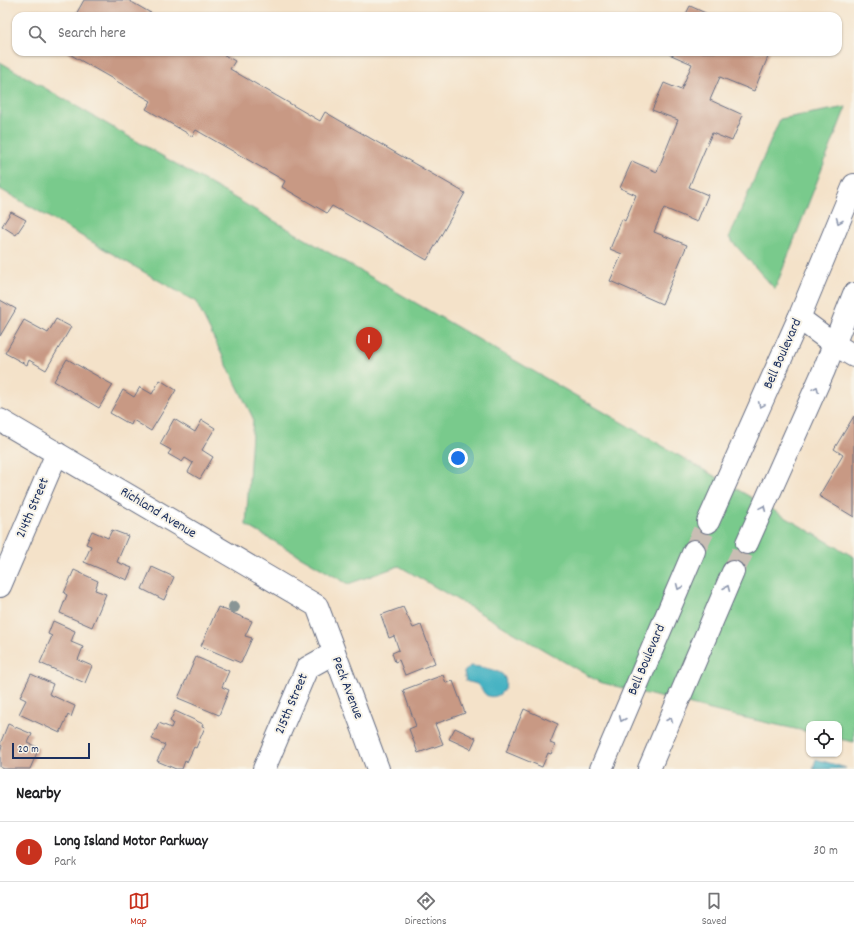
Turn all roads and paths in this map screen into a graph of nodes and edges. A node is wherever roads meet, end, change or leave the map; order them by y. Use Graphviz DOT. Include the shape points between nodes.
graph roads {
  1 [pos="854,185"];
  2 [pos="854,294"];
  3 [pos="799,318"];
  4 [pos="834,344"];
  5 [pos="854,356"];
  6 [pos="0,420"];
  7 [pos="57,453"];
  8 [pos="708,522"];
  9 [pos="747,543"];
  10 [pos="694,551"];
  11 [pos="733,572"];
  12 [pos="0,586"];
  13 [pos="317,606"];
  14 [pos="334,653"];
  15 [pos="264,769"];
  16 [pos="378,769"];
  17 [pos="600,769"];
  18 [pos="649,769"];
  1 -- 3 [label="street, Bell Boulevard, one-way"];
  2 -- 4 [label="street"];
  3 -- 4 [label="street"];
  3 -- 8 [label="street, Bell Boulevard, one-way"];
  4 -- 5 [label="street"];
  9 -- 4 [label="street, one-way"];
  6 -- 7 [label="street, Richland Avenue"];
  7 -- 12 [label="street, 214th Street"];
  7 -- 13 [label="street, Richland Avenue"];
  10 -- 17 [label="street, Bell Boulevard, one-way"];
  18 -- 11 [label="street, one-way"];
  13 -- 14 [label="street, Peck Avenue"];
  14 -- 15 [label="street, 215th Street" via="307,668"];
  14 -- 16 [label="street, Peck Avenue"];
}
